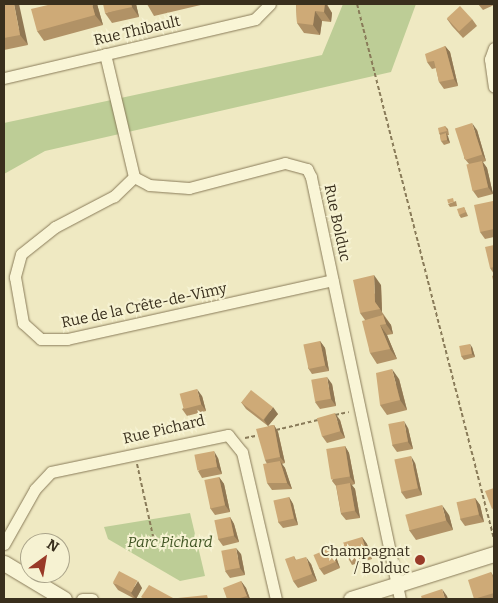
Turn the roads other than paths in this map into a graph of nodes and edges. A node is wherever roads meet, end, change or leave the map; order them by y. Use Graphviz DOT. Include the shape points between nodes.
graph roads {
  1 [pos="270,4"];
  2 [pos="494,48"];
  3 [pos="105,54"];
  4 [pos="4,78"];
  5 [pos="494,86"];
  6 [pos="134,177"];
  7 [pos="333,280"];
  8 [pos="4,544"];
  9 [pos="494,554"];
  10 [pos="4,563"];
  11 [pos="397,583"];
  12 [pos="64,599"];
  13 [pos="82,599"];
  14 [pos="92,599"];
  15 [pos="276,599"];
  16 [pos="351,599"];
  17 [pos="400,599"];
  1 -- 3 [label="street, Rue Thibault" via="255,19"];
  2 -- 5 [label="street" via="490,59"];
  3 -- 4 [label="street, Rue Thibault"];
  3 -- 6 [label="street"];
  6 -- 7 [label="street, Rue Bolduc" via="149,185 189,188 285,163 307,169"];
  6 -- 7 [label="street, Rue de la Crête-de-Vimy" via="114,196 55,227 21,254 15,277 23,323 41,339 67,339"];
  7 -- 11 [label="street, Rue Bolduc"];
  8 -- 15 [label="street, Rue Pichard" via="35,489 51,472 217,434 236,441"];
  9 -- 11 [label="street"];
  10 -- 12 [label="street"];
  11 -- 16 [label="street"];
  11 -- 17 [label="street, Rue Bolduc"];
  13 -- 14 [label="street"];
}
